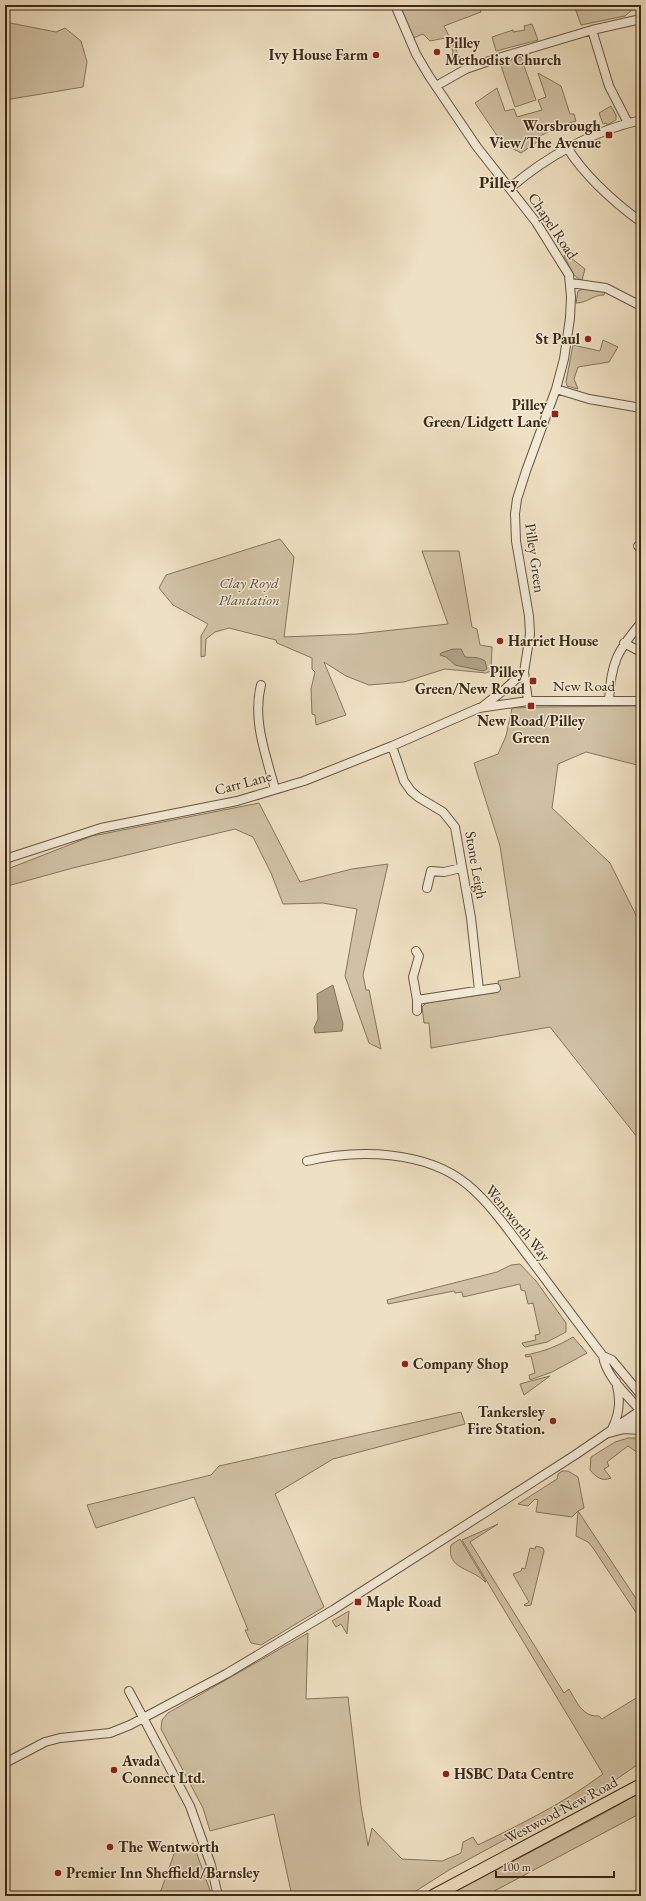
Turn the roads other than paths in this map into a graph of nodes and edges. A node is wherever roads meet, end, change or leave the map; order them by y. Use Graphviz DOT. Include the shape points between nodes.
graph roads {
  1 [pos="395,5"];
  2 [pos="641,19"];
  3 [pos="592,30"];
  4 [pos="436,86"];
  5 [pos="641,120"];
  6 [pos="628,123"];
  7 [pos="568,149"];
  8 [pos="510,188"];
  9 [pos="640,219"];
  10 [pos="571,283"];
  11 [pos="641,306"];
  12 [pos="556,389"];
  13 [pos="641,408"];
  14 [pos="641,623"];
  15 [pos="624,643"];
  16 [pos="641,652"];
  17 [pos="524,672"];
  18 [pos="261,684"];
  19 [pos="609,700"];
  20 [pos="528,701"];
  21 [pos="641,701"];
  22 [pos="479,708"];
  23 [pos="392,746"];
  24 [pos="275,789"];
  25 [pos="5,859"];
  26 [pos="461,868"];
  27 [pos="427,888"];
  28 [pos="416,950"];
  29 [pos="496,988"];
  30 [pos="479,990"];
  31 [pos="417,1000"];
  32 [pos="417,1011"];
  33 [pos="307,1161"];
  34 [pos="603,1356"];
  35 [pos="614,1378"];
  36 [pos="641,1395"];
  37 [pos="641,1412"];
  38 [pos="624,1430"];
  39 [pos="641,1430"];
  40 [pos="609,1433"];
  41 [pos="129,1691"];
  42 [pos="143,1718"];
  43 [pos="5,1763"];
  44 [pos="641,1785"];
  45 [pos="218,1896"];
  46 [pos="433,1896"];
  1 -- 4 [label="street, Chapel Road" via="416,54"];
  2 -- 3 [label="street"];
  3 -- 4 [label="street" via="466,69"];
  3 -- 6 [label="street" via="609,86"];
  4 -- 8 [label="street, Chapel Road" via="477,147"];
  5 -- 6 [label="street"];
  6 -- 7 [label="street"];
  7 -- 8 [label="street" via="544,162"];
  7 -- 9 [label="street" via="605,192"];
  8 -- 10 [label="street, Chapel Road" via="557,254"];
  10 -- 11 [label="street" via="606,288"];
  10 -- 12 [label="street, Pilley Green" via="569,328"];
  12 -- 13 [label="street"];
  12 -- 17 [label="street, Pilley Green" via="532,451 515,514 516,541 529,616 530,634"];
  14 -- 15 [label="street"];
  15 -- 16 [label="street"];
  15 -- 19 [label="street" via="612,672"];
  17 -- 20 [label="street, Pilley Green"];
  17 -- 22 [label="street, Carr Lane"];
  18 -- 24 [label="street" via="258,698 259,725"];
  19 -- 20 [label="street, New Road"];
  19 -- 21 [label="street, New Road"];
  20 -- 22 [label="street, Carr Lane"];
  22 -- 23 [label="street, Carr Lane"];
  23 -- 24 [label="street, Carr Lane" via="304,781"];
  23 -- 26 [label="street, Stone Leigh" via="404,781 411,791 418,798 443,812 455,827"];
  24 -- 25 [label="street, Carr Lane" via="237,801 101,828"];
  26 -- 27 [label="street" via="444,872 430,871"];
  26 -- 30 [label="street, Stone Leigh" via="471,918"];
  28 -- 31 [label="street" via="419,956 413,977"];
  29 -- 30 [label="street"];
  30 -- 31 [label="street"];
  31 -- 32 [label="street"];
  33 -- 34 [label="street, Wentworth Way" via="331,1156 393,1155 444,1170 467,1184 492,1210"];
  34 -- 35 [label="street, Wentworth Way" via="605,1365"];
  34 -- 36 [label="street, Wentworth Way" via="612,1360"];
  35 -- 37 [label="street, Wentworth Way"];
  35 -- 40 [label="street" via="620,1406"];
  37 -- 38 [label="street"];
  37 -- 40 [label="street" via="617,1425"];
  38 -- 39 [label="street"];
  38 -- 40 [label="street"];
  40 -- 42 [label="street" via="300,1631"];
  41 -- 42 [label="street"];
  42 -- 43 [label="street" via="110,1733 45,1742"];
  42 -- 45 [label="street" via="190,1806 211,1865"];
  44 -- 46 [label="highway, Westwood New Road"];
}
